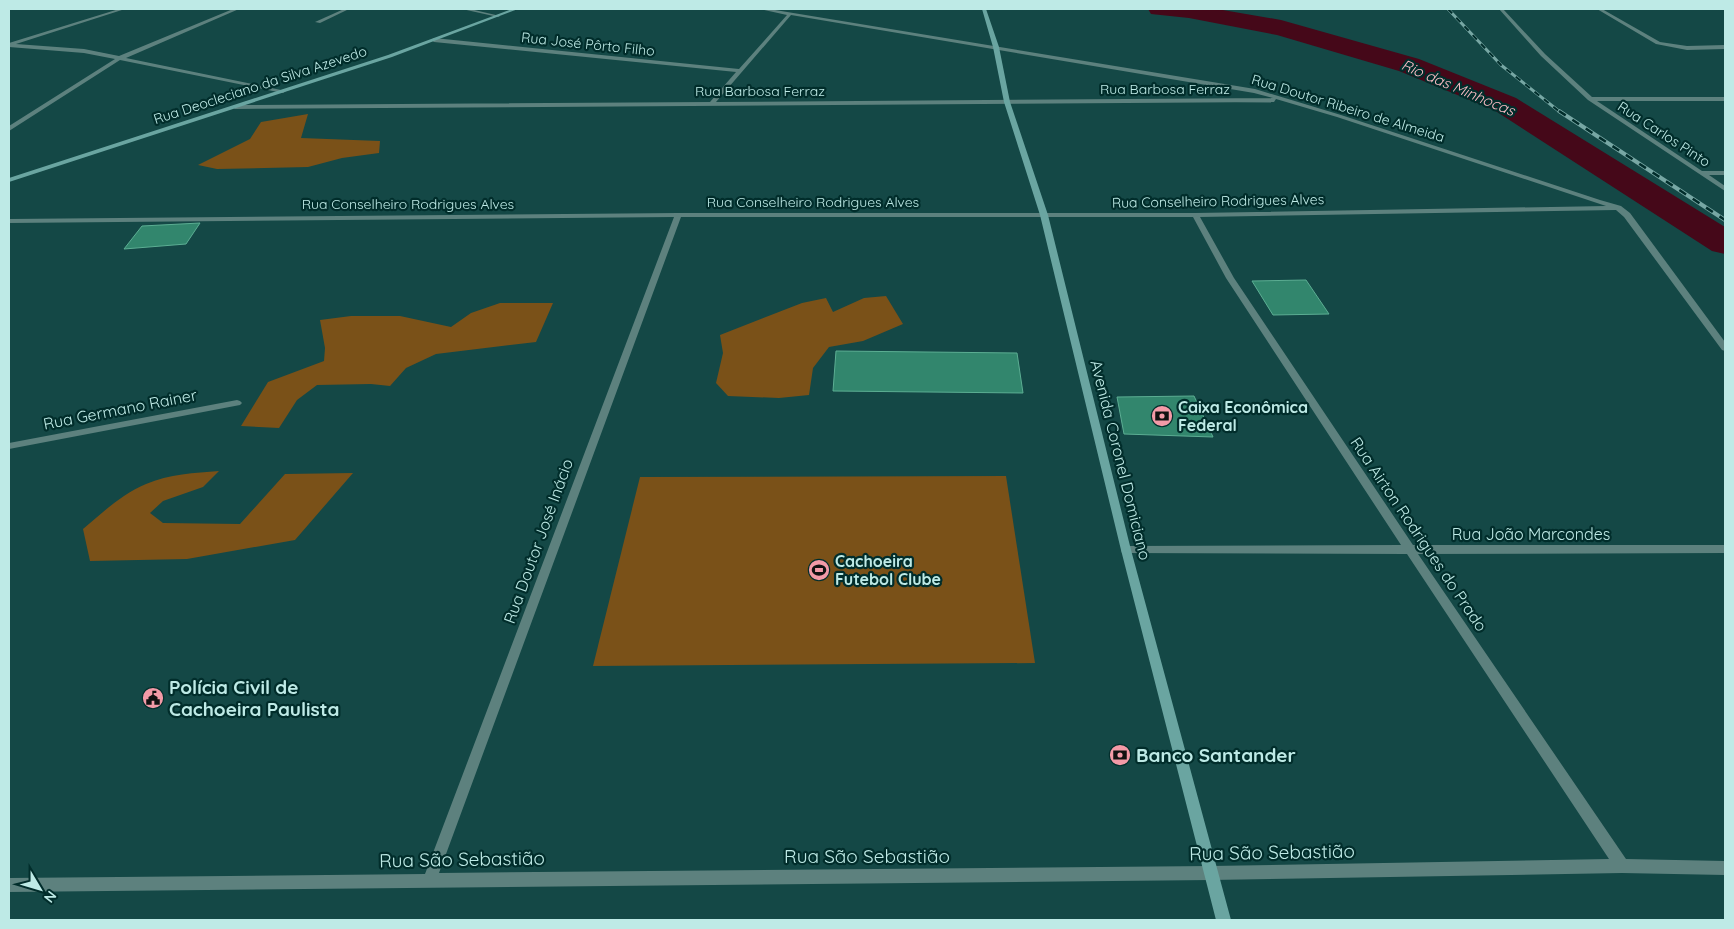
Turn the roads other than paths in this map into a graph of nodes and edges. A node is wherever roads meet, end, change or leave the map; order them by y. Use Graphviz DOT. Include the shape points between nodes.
graph roads {
  1 [pos="123,9"];
  2 [pos="237,9"];
  3 [pos="347,9"];
  4 [pos="464,9"];
  5 [pos="516,9"];
  6 [pos="762,9"];
  7 [pos="984,9"];
  8 [pos="1501,9"];
  9 [pos="1599,9"];
  10 [pos="790,14"];
  11 [pos="498,16"];
  12 [pos="318,22"];
  13 [pos="434,40"];
  14 [pos="9,45"];
  15 [pos="996,47"];
  16 [pos="1725,47"];
  17 [pos="118,59"];
  18 [pos="740,71"];
  19 [pos="283,91"];
  20 [pos="1285,99"];
  21 [pos="1590,99"];
  22 [pos="1725,99"];
  23 [pos="1007,102"];
  24 [pos="712,103"];
  25 [pos="235,107"];
  26 [pos="9,122"];
  27 [pos="20,122"];
  28 [pos="9,129"];
  29 [pos="1701,173"];
  30 [pos="1725,173"];
  31 [pos="9,180"];
  32 [pos="1725,189"];
  33 [pos="1618,208"];
  34 [pos="678,215"];
  35 [pos="1044,215"];
  36 [pos="1195,215"];
  37 [pos="9,220"];
  38 [pos="1725,348"];
  39 [pos="237,403"];
  40 [pos="9,446"];
  41 [pos="1725,549"];
  42 [pos="1126,550"];
  43 [pos="1410,550"];
  44 [pos="1622,866"];
  45 [pos="1725,868"];
  46 [pos="1211,873"];
  47 [pos="430,880"];
  48 [pos="9,885"];
  49 [pos="1224,920"];
  1 -- 14 [label="street"];
  2 -- 17 [label="street"];
  3 -- 12 [label="street"];
  4 -- 11 [label="street"];
  5 -- 11 [label="street, Rua Deocleciano da Silva Azevedo"];
  6 -- 10 [label="street, Rua Doutor Ribeiro de Almeida"];
  7 -- 15 [label="street, Avenida Coronel Domiciano"];
  8 -- 21 [label="street, Rua Carlos Pinto"];
  9 -- 16 [label="street" via="1658,43 1687,48"];
  10 -- 15 [label="street, Rua Doutor Ribeiro de Almeida"];
  10 -- 18 [label="street"];
  11 -- 13 [label="street, Rua Deocleciano da Silva Azevedo"];
  13 -- 18 [label="street, Rua José Pôrto Filho"];
  13 -- 19 [label="street, Rua Deocleciano da Silva Azevedo"];
  14 -- 17 [label="street" via="84,51"];
  15 -- 20 [label="street, Rua Doutor Ribeiro de Almeida" via="1234,87"];
  15 -- 23 [label="street, Avenida Coronel Domiciano"];
  17 -- 19 [label="street"];
  17 -- 27 [label="street"];
  18 -- 24 [label="street"];
  19 -- 25 [label="street, Rua Deocleciano da Silva Azevedo"];
  20 -- 23 [label="street, Rua Barbosa Ferraz"];
  20 -- 33 [label="street, Rua Doutor Ribeiro de Almeida"];
  21 -- 22 [label="street"];
  21 -- 29 [label="street, Rua Carlos Pinto"];
  23 -- 24 [label="street, Rua Barbosa Ferraz"];
  23 -- 35 [label="street, Avenida Coronel Domiciano"];
  24 -- 25 [label="street, Rua Barbosa Ferraz"];
  25 -- 31 [label="street, Rua Deocleciano da Silva Azevedo"];
  26 -- 27 [label="street"];
  27 -- 28 [label="street"];
  29 -- 30 [label="street"];
  29 -- 32 [label="street, Rua Carlos Pinto"];
  33 -- 36 [label="street, Rua Conselheiro Rodrigues Alves"];
  33 -- 38 [label="street" via="1627,215"];
  34 -- 35 [label="street, Rua Conselheiro Rodrigues Alves"];
  34 -- 37 [label="street, Rua Conselheiro Rodrigues Alves"];
  34 -- 47 [label="street, Rua Doutor José Inácio"];
  35 -- 36 [label="street, Rua Conselheiro Rodrigues Alves"];
  35 -- 42 [label="street, Avenida Coronel Domiciano"];
  36 -- 43 [label="street, Rua Airton Rodrigues do Prado" via="1230,278"];
  39 -- 40 [label="street, Rua Germano Rainer"];
  41 -- 43 [label="street, Rua João Marcondes"];
  42 -- 43 [label="street, Rua João Marcondes"];
  42 -- 46 [label="street, Avenida Coronel Domiciano"];
  43 -- 44 [label="street, Rua Airton Rodrigues do Prado"];
  44 -- 45 [label="street, Rua São Sebastião"];
  44 -- 46 [label="street, Rua São Sebastião"];
  46 -- 47 [label="street, Rua São Sebastião"];
  46 -- 49 [label="street, Avenida Coronel Domiciano"];
  47 -- 48 [label="street, Rua São Sebastião"];
}
